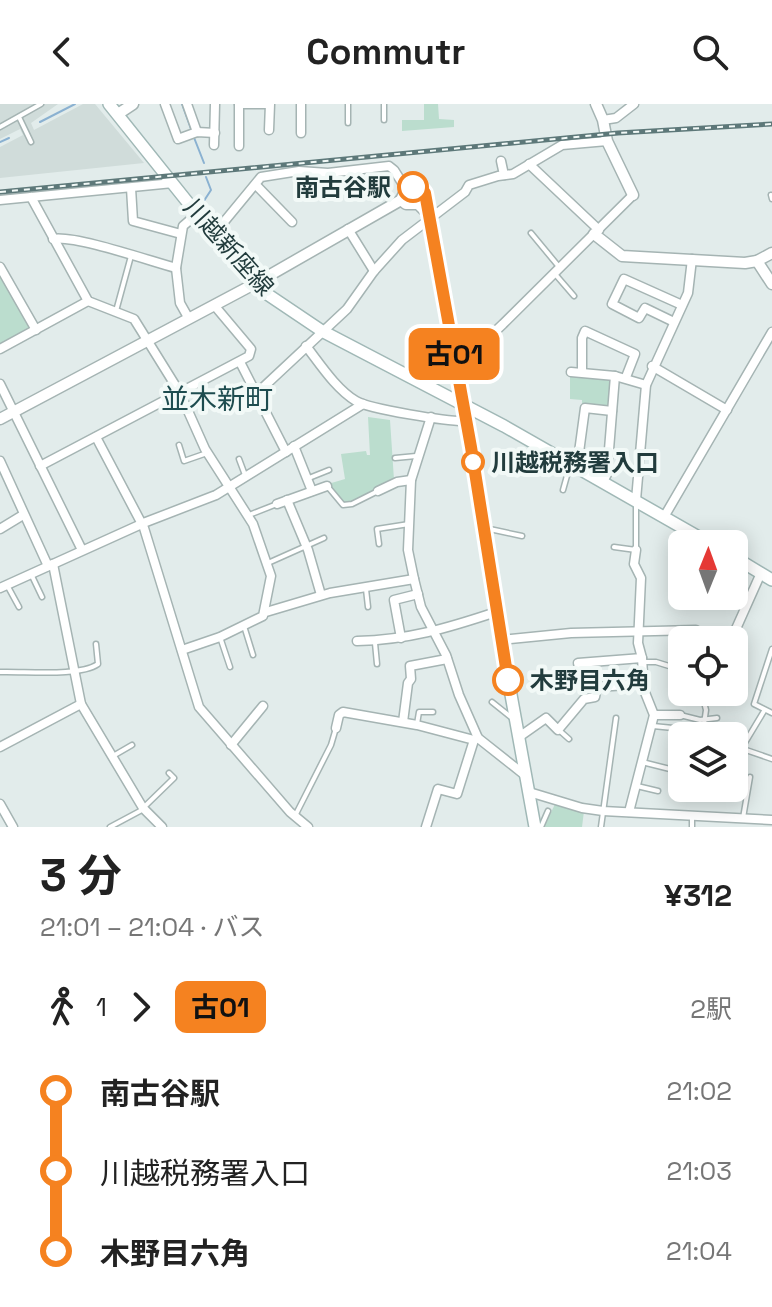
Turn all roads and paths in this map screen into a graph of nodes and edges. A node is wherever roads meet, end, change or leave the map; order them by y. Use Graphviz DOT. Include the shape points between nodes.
graph roads {
  1 [pos="41,104"];
  2 [pos="109,104"];
  3 [pos="133,104"];
  4 [pos="165,104"];
  5 [pos="187,104"];
  6 [pos="215,104"];
  7 [pos="239,104"];
  8 [pos="256,104"];
  9 [pos="301,104"];
  10 [pos="348,104"];
  11 [pos="384,104"];
  12 [pos="596,104"];
  13 [pos="634,104"];
  14 [pos="118,114"];
  15 [pos="19,117"];
  16 [pos="384,120"];
  17 [pos="603,120"];
  18 [pos="348,123"];
  19 [pos="0,127"];
  20 [pos="269,130"];
  21 [pos="197,132"];
  22 [pos="215,133"];
  23 [pos="301,133"];
  24 [pos="607,141"];
  25 [pos="31,142"];
  26 [pos="214,145"];
  27 [pos="239,146"];
  28 [pos="501,161"];
  29 [pos="529,164"];
  30 [pos="504,175"];
  31 [pos="173,183"];
  32 [pos="256,185"];
  33 [pos="131,188"];
  34 [pos="403,194"];
  35 [pos="633,195"];
  36 [pos="31,197"];
  37 [pos="0,200"];
  38 [pos="424,212"];
  39 [pos="197,214"];
  40 [pos="292,222"];
  41 [pos="348,229"];
  42 [pos="597,232"];
  43 [pos="531,233"];
  44 [pos="181,234"];
  45 [pos="214,234"];
  46 [pos="53,239"];
  47 [pos="772,253"];
  48 [pos="131,256"];
  49 [pos="692,259"];
  50 [pos="757,261"];
  51 [pos="0,267"];
  52 [pos="176,268"];
  53 [pos="374,271"];
  54 [pos="558,271"];
  55 [pos="256,283"];
  56 [pos="772,284"];
  57 [pos="574,296"];
  58 [pos="88,301"];
  59 [pos="214,305"];
  60 [pos="682,305"];
  61 [pos="116,311"];
  62 [pos="189,319"];
  63 [pos="674,322"];
  64 [pos="36,330"];
  65 [pos="322,331"];
  66 [pos="772,332"];
  67 [pos="146,341"];
  68 [pos="306,346"];
  69 [pos="0,349"];
  70 [pos="240,362"];
  71 [pos="455,363"];
  72 [pos="652,366"];
  73 [pos="571,372"];
  74 [pos="582,372"];
  75 [pos="615,376"];
  76 [pos="626,377"];
  77 [pos="0,384"];
  78 [pos="646,385"];
  79 [pos="180,393"];
  80 [pos="256,394"];
  81 [pos="462,403"];
  82 [pos="363,404"];
  83 [pos="727,410"];
  84 [pos="15,411"];
  85 [pos="612,411"];
  86 [pos="431,417"];
  87 [pos="0,419"];
  88 [pos="466,421"];
  89 [pos="96,437"];
  90 [pos="179,445"];
  91 [pos="294,446"];
  92 [pos="286,452"];
  93 [pos="208,453"];
  94 [pos="418,456"];
  95 [pos="395,458"];
  96 [pos="239,459"];
  97 [pos="1,466"];
  98 [pos="40,466"];
  99 [pos="574,466"];
  100 [pos="329,470"];
  101 [pos="246,477"];
  102 [pos="307,479"];
  103 [pos="411,480"];
  104 [pos="603,482"];
  105 [pos="327,486"];
  106 [pos="228,488"];
  107 [pos="285,489"];
  108 [pos="563,490"];
  109 [pos="312,491"];
  110 [pos="378,491"];
  111 [pos="288,500"];
  112 [pos="636,500"];
  113 [pos="277,504"];
  114 [pos="23,515"];
  115 [pos="247,516"];
  116 [pos="664,517"];
  117 [pos="142,524"];
  118 [pos="409,524"];
  119 [pos="483,528"];
  120 [pos="0,529"];
  121 [pos="687,530"];
  122 [pos="522,536"];
  123 [pos="324,538"];
  124 [pos="379,544"];
  125 [pos="307,546"];
  126 [pos="614,547"];
  127 [pos="82,550"];
  128 [pos="636,550"];
  129 [pos="268,563"];
  130 [pos="50,565"];
  131 [pos="748,565"];
  132 [pos="761,573"];
  133 [pos="31,574"];
  134 [pos="414,579"];
  135 [pos="772,580"];
  136 [pos="365,586"];
  137 [pos="4,587"];
  138 [pos="418,594"];
  139 [pos="321,595"];
  140 [pos="42,597"];
  141 [pos="19,607"];
  142 [pos="368,607"];
  143 [pos="266,612"];
  144 [pos="496,612"];
  145 [pos="244,626"];
  146 [pos="737,626"];
  147 [pos="637,630"];
  148 [pos="668,630"];
  149 [pos="436,632"];
  150 [pos="220,637"];
  151 [pos="401,638"];
  152 [pos="501,640"];
  153 [pos="357,641"];
  154 [pos="375,641"];
  155 [pos="96,644"];
  156 [pos="772,649"];
  157 [pos="182,650"];
  158 [pos="253,655"];
  159 [pos="447,659"];
  160 [pos="642,660"];
  161 [pos="377,664"];
  162 [pos="668,666"];
  163 [pos="230,667"];
  164 [pos="74,671"];
  165 [pos="0,672"];
  166 [pos="643,684"];
  167 [pos="597,687"];
  168 [pos="492,702"];
  169 [pos="81,704"];
  170 [pos="263,706"];
  171 [pos="704,706"];
  172 [pos="764,711"];
  173 [pos="433,712"];
  174 [pos="772,713"];
  175 [pos="654,715"];
  176 [pos="680,715"];
  177 [pos="616,718"];
  178 [pos="717,718"];
  179 [pos="705,719"];
  180 [pos="516,721"];
  181 [pos="403,722"];
  182 [pos="417,725"];
  183 [pos="653,726"];
  184 [pos="336,728"];
  185 [pos="558,730"];
  186 [pos="519,737"];
  187 [pos="476,739"];
  188 [pos="569,739"];
  189 [pos="132,745"];
  190 [pos="231,745"];
  191 [pos="0,747"];
  192 [pos="112,756"];
  193 [pos="772,759"];
  194 [pos="642,762"];
  195 [pos="668,768"];
  196 [pos="169,773"];
  197 [pos="526,776"];
  198 [pos="750,777"];
  199 [pos="636,785"];
  200 [pos="658,791"];
  201 [pos="529,792"];
  202 [pos="0,804"];
  203 [pos="143,808"];
  204 [pos="548,811"];
  205 [pos="603,811"];
  206 [pos="629,812"];
  207 [pos="294,816"];
  208 [pos="692,816"];
  209 [pos="743,818"];
  210 [pos="772,820"];
  211 [pos="13,827"];
  212 [pos="110,827"];
  213 [pos="162,827"];
  214 [pos="308,827"];
  215 [pos="426,827"];
  216 [pos="535,827"];
  217 [pos="541,827"];
  218 [pos="601,827"];
  219 [pos="692,827"];
  1 -- 15 [label="lane"];
  2 -- 14 [label="main road, 川越新座線"];
  3 -- 14 [label="street"];
  4 -- 21 [label="street" via="178,139"];
  5 -- 21 [label="street"];
  6 -- 22 [label="street"];
  7 -- 8 [label="street"];
  7 -- 27 [label="street"];
  8 -- 20 [label="street" via="270,104"];
  9 -- 23 [label="street"];
  10 -- 18 [label="lane"];
  11 -- 16 [label="lane"];
  12 -- 17 [label="street"];
  13 -- 17 [label="street" via="616,118"];
  14 -- 31 [label="main road, 川越新座線"];
  15 -- 19 [label="lane"];
  15 -- 25 [label="lane"];
  17 -- 24 [label="street"];
  21 -- 22 [label="street"];
  22 -- 26 [label="street"];
  24 -- 29 [label="street" via="562,145"];
  24 -- 35 [label="street"];
  28 -- 30 [label="street"];
  29 -- 30 [label="street"];
  29 -- 42 [label="street"];
  30 -- 38 [label="street" via="469,185"];
  31 -- 33 [label="street"];
  31 -- 39 [label="main road, 川越新座線"];
  32 -- 34 [label="street" via="261,177 281,173 389,166 399,176"];
  32 -- 40 [label="street"];
  32 -- 45 [label="street"];
  33 -- 36 [label="street"];
  33 -- 44 [label="street" via="133,221"];
  34 -- 38 [label="street" via="406,204"];
  34 -- 38 [label="street" via="423,189"];
  34 -- 41 [label="street"];
  35 -- 42 [label="street"];
  36 -- 37 [label="street"];
  36 -- 46 [label="street"];
  38 -- 53 [label="street"];
  38 -- 71 [label="main road"];
  39 -- 44 [label="street"];
  39 -- 45 [label="main road, 川越新座線"];
  41 -- 53 [label="street"];
  41 -- 55 [label="street"];
  42 -- 49 [label="street" via="622,256"];
  42 -- 54 [label="street"];
  43 -- 54 [label="lane"];
  44 -- 52 [label="street"];
  45 -- 55 [label="main road, 川越新座線"];
  46 -- 48 [label="street"];
  46 -- 58 [label="street"];
  47 -- 50 [label="street"];
  48 -- 52 [label="street"];
  48 -- 61 [label="lane"];
  49 -- 50 [label="street"];
  49 -- 60 [label="street"];
  50 -- 56 [label="street"];
  51 -- 64 [label="street"];
  52 -- 62 [label="street" via="180,303"];
  53 -- 65 [label="street" via="347,309"];
  54 -- 57 [label="lane"];
  54 -- 71 [label="street" via="465,360"];
  55 -- 59 [label="street"];
  55 -- 65 [label="main road, 川越新座線"];
  58 -- 61 [label="street"];
  58 -- 64 [label="street"];
  59 -- 62 [label="street"];
  59 -- 70 [label="street" via="251,349"];
  60 -- 63 [label="street"];
  60 -- 63 [label="street" via="624,279 612,304 639,318 645,308"];
  61 -- 67 [label="street" via="132,317"];
  62 -- 67 [label="street"];
  63 -- 72 [label="street"];
  64 -- 69 [label="street"];
  65 -- 68 [label="street"];
  65 -- 81 [label="main road, 川越新座線"];
  66 -- 83 [label="street"];
  67 -- 79 [label="street"];
  67 -- 84 [label="street"];
  68 -- 80 [label="street"];
  68 -- 82 [label="street" via="344,392"];
  70 -- 79 [label="street"];
  70 -- 80 [label="street"];
  71 -- 81 [label="main road"];
  72 -- 78 [label="street"];
  72 -- 83 [label="street"];
  73 -- 74 [label="street"];
  74 -- 75 [label="street"];
  74 -- 76 [label="street" via="585,331 635,354"];
  75 -- 76 [label="street"];
  75 -- 85 [label="street"];
  76 -- 78 [label="street"];
  77 -- 84 [label="street"];
  78 -- 112 [label="street"];
  79 -- 89 [label="street"];
  79 -- 93 [label="street"];
  80 -- 92 [label="street"];
  81 -- 88 [label="main road"];
  81 -- 99 [label="main road, 川越新座線"];
  82 -- 86 [label="street"];
  82 -- 91 [label="street"];
  83 -- 116 [label="street"];
  84 -- 87 [label="street"];
  84 -- 98 [label="street"];
  85 -- 99 [label="street" via="585,408 580,459"];
  85 -- 104 [label="street"];
  86 -- 88 [label="street"];
  86 -- 94 [label="street"];
  88 -- 119 [label="main road"];
  89 -- 98 [label="street"];
  89 -- 117 [label="street"];
  90 -- 93 [label="lane" via="184,461"];
  91 -- 92 [label="street"];
  91 -- 102 [label="street"];
  92 -- 101 [label="street"];
  93 -- 106 [label="street"];
  94 -- 95 [label="lane"];
  94 -- 103 [label="street"];
  96 -- 101 [label="lane"];
  97 -- 114 [label="street"];
  98 -- 127 [label="street"];
  99 -- 104 [label="main road, 川越新座線"];
  99 -- 108 [label="lane"];
  100 -- 102 [label="lane"];
  101 -- 106 [label="street"];
  102 -- 109 [label="street"];
  103 -- 110 [label="street"];
  103 -- 118 [label="street"];
  104 -- 112 [label="main road, 川越新座線"];
  105 -- 109 [label="street"];
  105 -- 110 [label="lane" via="343,505"];
  106 -- 115 [label="street"];
  106 -- 117 [label="street"];
  107 -- 111 [label="lane"];
  109 -- 111 [label="street"];
  111 -- 113 [label="street"];
  111 -- 125 [label="street"];
  112 -- 116 [label="main road, 川越新座線"];
  112 -- 128 [label="lane"];
  113 -- 115 [label="lane"];
  114 -- 120 [label="street"];
  114 -- 130 [label="street"];
  115 -- 129 [label="street"];
  116 -- 121 [label="main road, 川越新座線"];
  117 -- 127 [label="street"];
  117 -- 157 [label="street"];
  118 -- 124 [label="lane" via="377,529"];
  118 -- 134 [label="street"];
  119 -- 122 [label="lane"];
  119 -- 144 [label="main road"];
  123 -- 125 [label="lane"];
  125 -- 129 [label="lane"];
  125 -- 139 [label="street"];
  126 -- 128 [label="lane"];
  127 -- 130 [label="street"];
  128 -- 147 [label="street" via="634,564 641,578"];
  129 -- 143 [label="street"];
  130 -- 133 [label="street"];
  130 -- 164 [label="street"];
  131 -- 132 [label="main road"];
  132 -- 135 [label="main road"];
  132 -- 146 [label="street"];
  133 -- 137 [label="street"];
  133 -- 140 [label="lane"];
  134 -- 136 [label="street"];
  134 -- 138 [label="street"];
  136 -- 139 [label="street"];
  136 -- 142 [label="lane"];
  137 -- 141 [label="lane"];
  138 -- 149 [label="street"];
  138 -- 151 [label="street" via="394,600"];
  139 -- 143 [label="street"];
  143 -- 145 [label="street"];
  144 -- 149 [label="street"];
  144 -- 152 [label="main road"];
  145 -- 150 [label="street"];
  145 -- 158 [label="lane"];
  147 -- 148 [label="street"];
  147 -- 152 [label="street"];
  147 -- 160 [label="street"];
  149 -- 151 [label="street"];
  149 -- 159 [label="street"];
  150 -- 157 [label="street"];
  150 -- 163 [label="lane"];
  151 -- 154 [label="street"];
  152 -- 180 [label="main road"];
  153 -- 154 [label="street"];
  154 -- 161 [label="lane"];
  155 -- 164 [label="lane" via="97,666"];
  156 -- 172 [label="lane" via="754,704"];
  157 -- 190 [label="street" via="199,707"];
  159 -- 181 [label="street" via="410,666"];
  159 -- 187 [label="street"];
  160 -- 162 [label="lane"];
  160 -- 166 [label="street"];
  160 -- 167 [label="street" via="578,663 582,678 596,678"];
  164 -- 165 [label="lane"];
  164 -- 169 [label="street"];
  166 -- 167 [label="street"];
  166 -- 175 [label="street"];
  167 -- 185 [label="street" via="595,697 584,699"];
  168 -- 180 [label="lane"];
  169 -- 191 [label="street"];
  169 -- 192 [label="street"];
  170 -- 190 [label="street"];
  171 -- 179 [label="lane"];
  172 -- 174 [label="lane"];
  172 -- 193 [label="lane" via="743,746"];
  173 -- 182 [label="lane" via="419,712"];
  175 -- 176 [label="street"];
  175 -- 183 [label="street"];
  176 -- 179 [label="lane"];
  177 -- 205 [label="lane"];
  178 -- 179 [label="lane"];
  179 -- 183 [label="lane" via="703,731"];
  180 -- 186 [label="main road"];
  181 -- 182 [label="street"];
  181 -- 184 [label="street" via="343,712"];
  182 -- 187 [label="street"];
  183 -- 194 [label="street"];
  184 -- 207 [label="lane"];
  185 -- 186 [label="street" via="546,718"];
  185 -- 188 [label="lane"];
  186 -- 197 [label="main road"];
  187 -- 197 [label="street"];
  187 -- 215 [label="street" via="457,794 438,789"];
  189 -- 192 [label="lane"];
  190 -- 207 [label="street"];
  192 -- 203 [label="street"];
  194 -- 195 [label="lane"];
  194 -- 199 [label="street"];
  196 -- 203 [label="lane" via="174,778"];
  197 -- 201 [label="main road"];
  198 -- 209 [label="lane"];
  199 -- 200 [label="lane"];
  199 -- 206 [label="street"];
  201 -- 205 [label="street"];
  201 -- 216 [label="main road"];
  202 -- 211 [label="street"];
  203 -- 212 [label="lane"];
  203 -- 213 [label="street"];
  204 -- 217 [label="lane"];
  205 -- 206 [label="street"];
  205 -- 218 [label="lane"];
  206 -- 208 [label="street"];
  207 -- 214 [label="street"];
  208 -- 209 [label="street"];
  208 -- 219 [label="lane"];
  209 -- 210 [label="street"];
}
